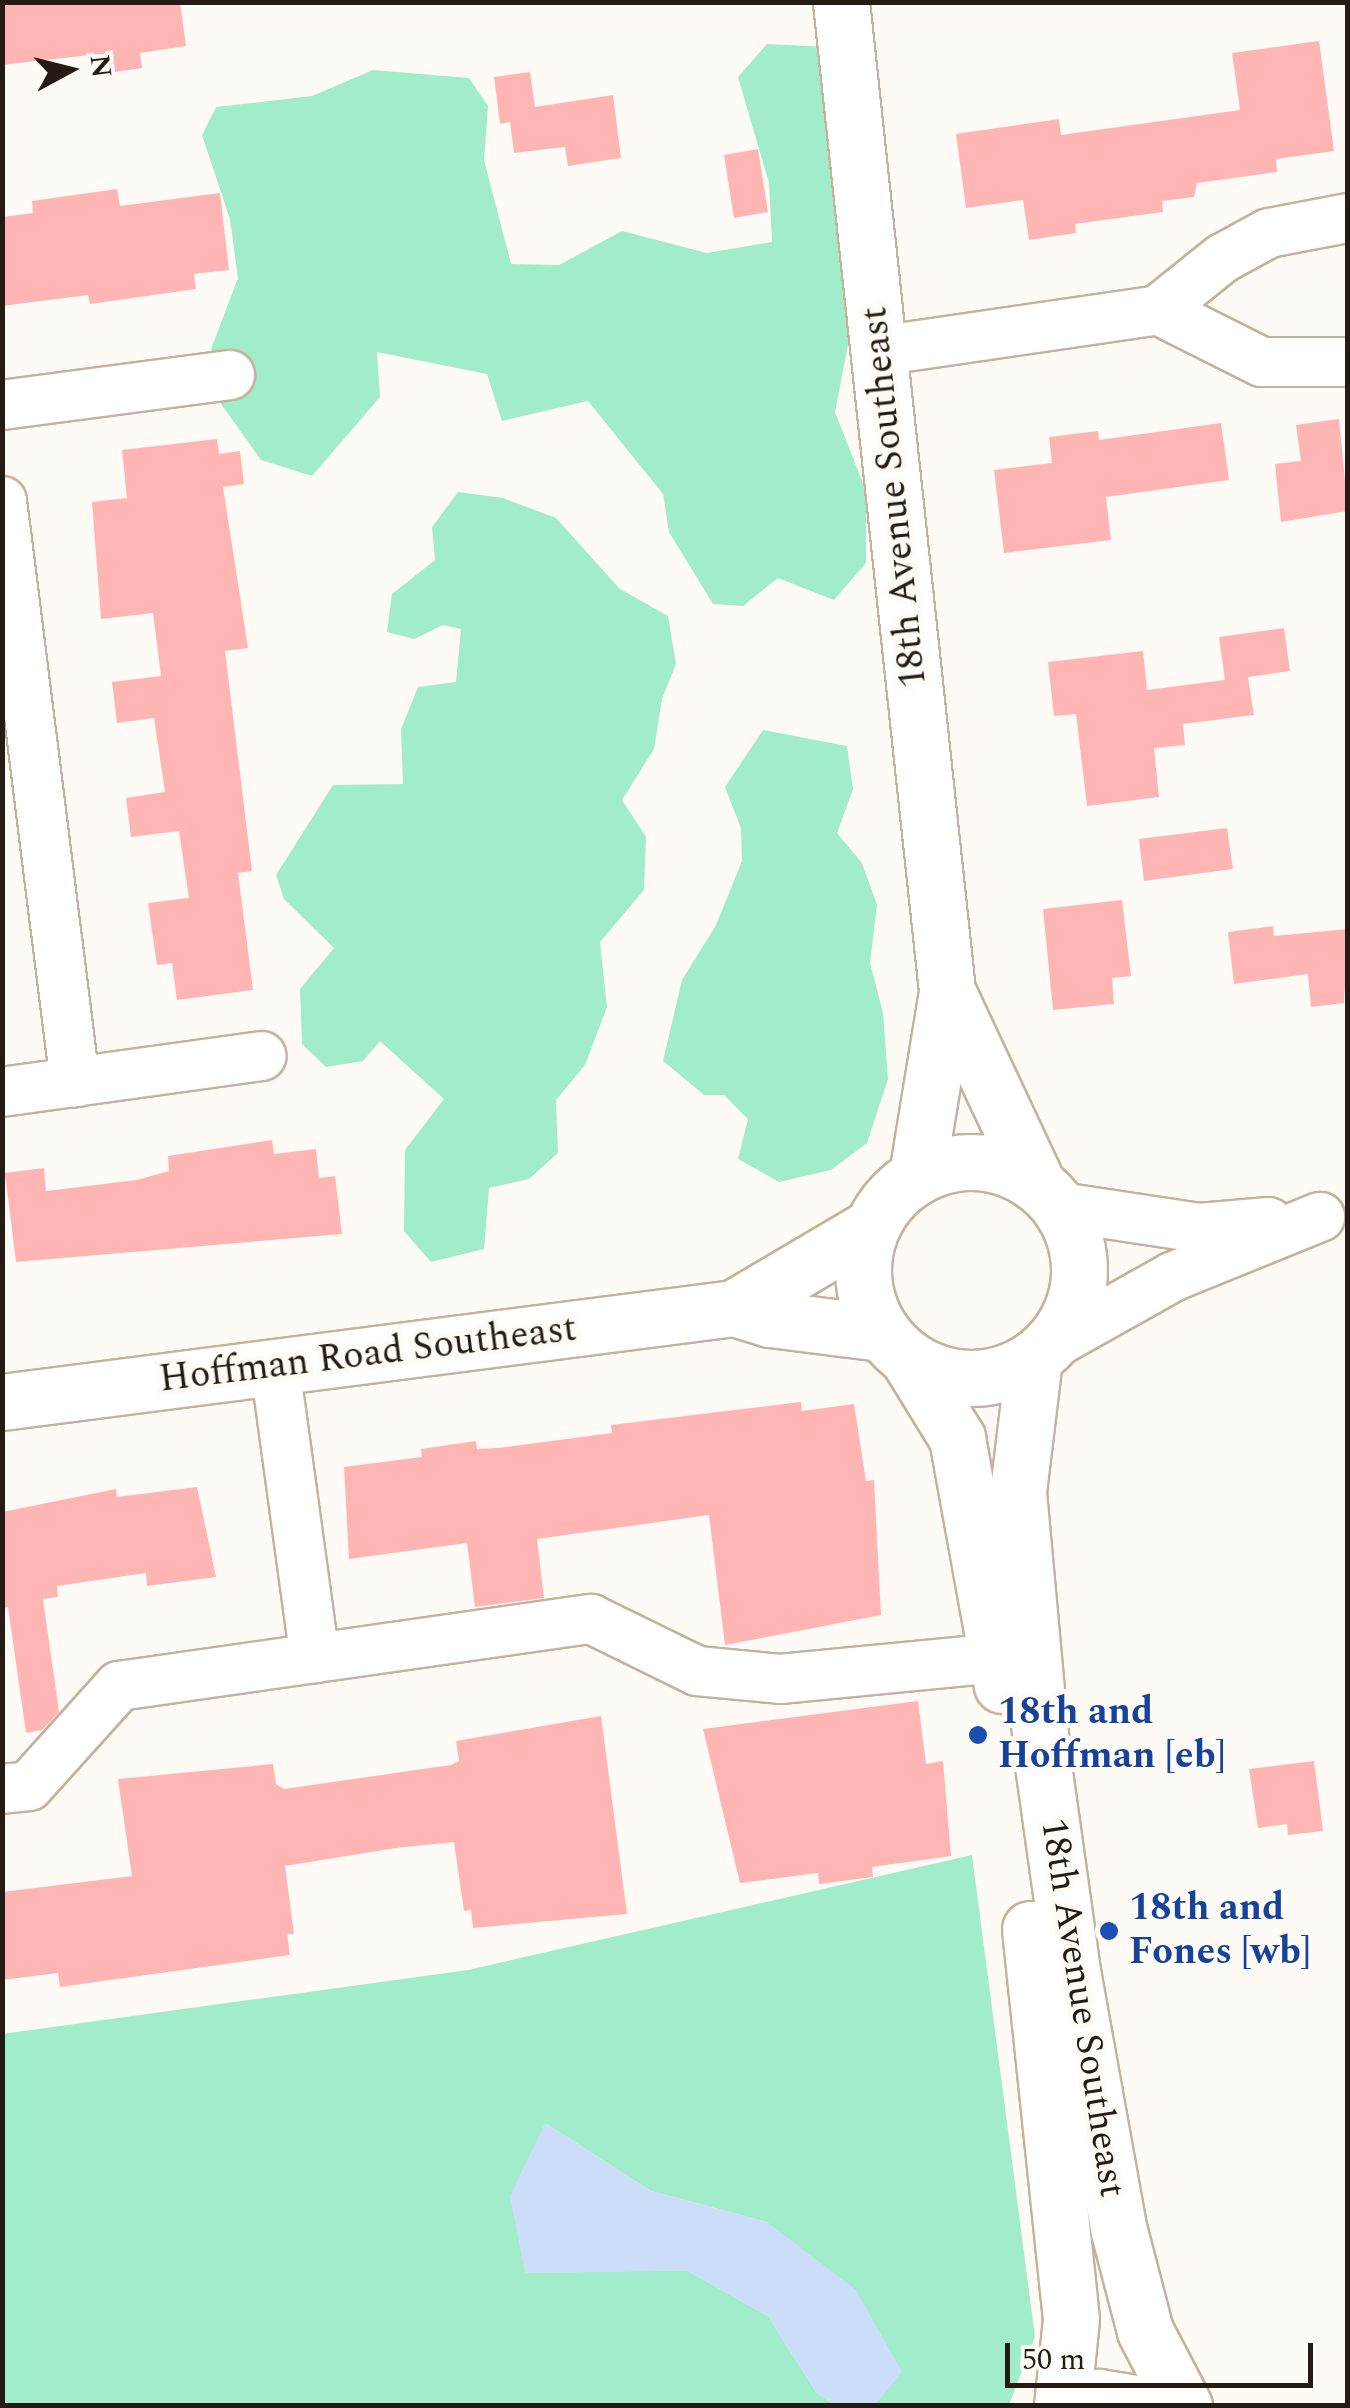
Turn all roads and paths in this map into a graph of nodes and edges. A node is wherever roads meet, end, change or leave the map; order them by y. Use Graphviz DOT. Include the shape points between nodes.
graph roads {
  1 [pos="841,2"];
  2 [pos="1348,218"];
  3 [pos="1158,310"];
  4 [pos="878,352"];
  5 [pos="1348,362"];
  6 [pos="230,375"];
  7 [pos="2,405"];
  8 [pos="2,501"];
  9 [pos="947,991"];
  10 [pos="262,1056"];
  11 [pos="75,1082"];
  12 [pos="2,1092"];
  13 [pos="917,1175"];
  14 [pos="1049,1196"];
  15 [pos="1334,1215"];
  16 [pos="871,1227"];
  17 [pos="734,1308"];
  18 [pos="895,1346"];
  19 [pos="1042,1352"];
  20 [pos="275,1367"];
  21 [pos="2,1402"];
  22 [pos="316,1658"];
  23 [pos="999,1658"];
  24 [pos="2,1789"];
  25 [pos="1062,2406"];
  26 [pos="1072,2406"];
  27 [pos="1156,2406"];
  28 [pos="1184,2406"];
  1 -- 4 [label="street, 18th Avenue Southeast"];
  2 -- 3 [label="street" via="1269,233 1223,258"];
  3 -- 4 [label="street"];
  3 -- 5 [label="street" via="1262,362"];
  4 -- 9 [label="street, 18th Avenue Southeast"];
  6 -- 7 [label="street"];
  8 -- 11 [label="street"];
  9 -- 13 [label="street, 18th Avenue Southeast"];
  9 -- 14 [label="street, 18th Avenue Southeast"];
  10 -- 11 [label="street"];
  11 -- 12 [label="street"];
  13 -- 14 [label="street" via="954,1160 981,1162"];
  13 -- 16 [label="street" via="890,1197"];
  14 -- 15 [label="street" via="1199,1228"];
  14 -- 19 [label="street" via="1079,1257 1073,1310"];
  15 -- 19 [label="street" via="1172,1277"];
  16 -- 17 [label="street, Hoffman Road Southeast"];
  16 -- 18 [label="street" via="862,1263 866,1299"];
  17 -- 18 [label="street, Hoffman Road Southeast"];
  17 -- 20 [label="street, Hoffman Road Southeast"];
  18 -- 19 [label="street" via="939,1375 972,1380 1004,1374"];
  18 -- 23 [label="street, 18th Avenue Southeast" via="956,1438"];
  19 -- 28 [label="street, 18th Avenue Southeast" via="1018,1492 1042,1758 1072,1971 1124,2250 1146,2332"];
  20 -- 21 [label="street, Hoffman Road Southeast"];
  20 -- 22 [label="street"];
  22 -- 23 [label="street" via="591,1619 697,1672 780,1679"];
  22 -- 24 [label="street" via="119,1686 29,1786"];
  23 -- 25 [label="street, 18th Avenue Southeast" via="1060,2187 1071,2319"];
  26 -- 27 [label="street" via="1098,2397"];
}
